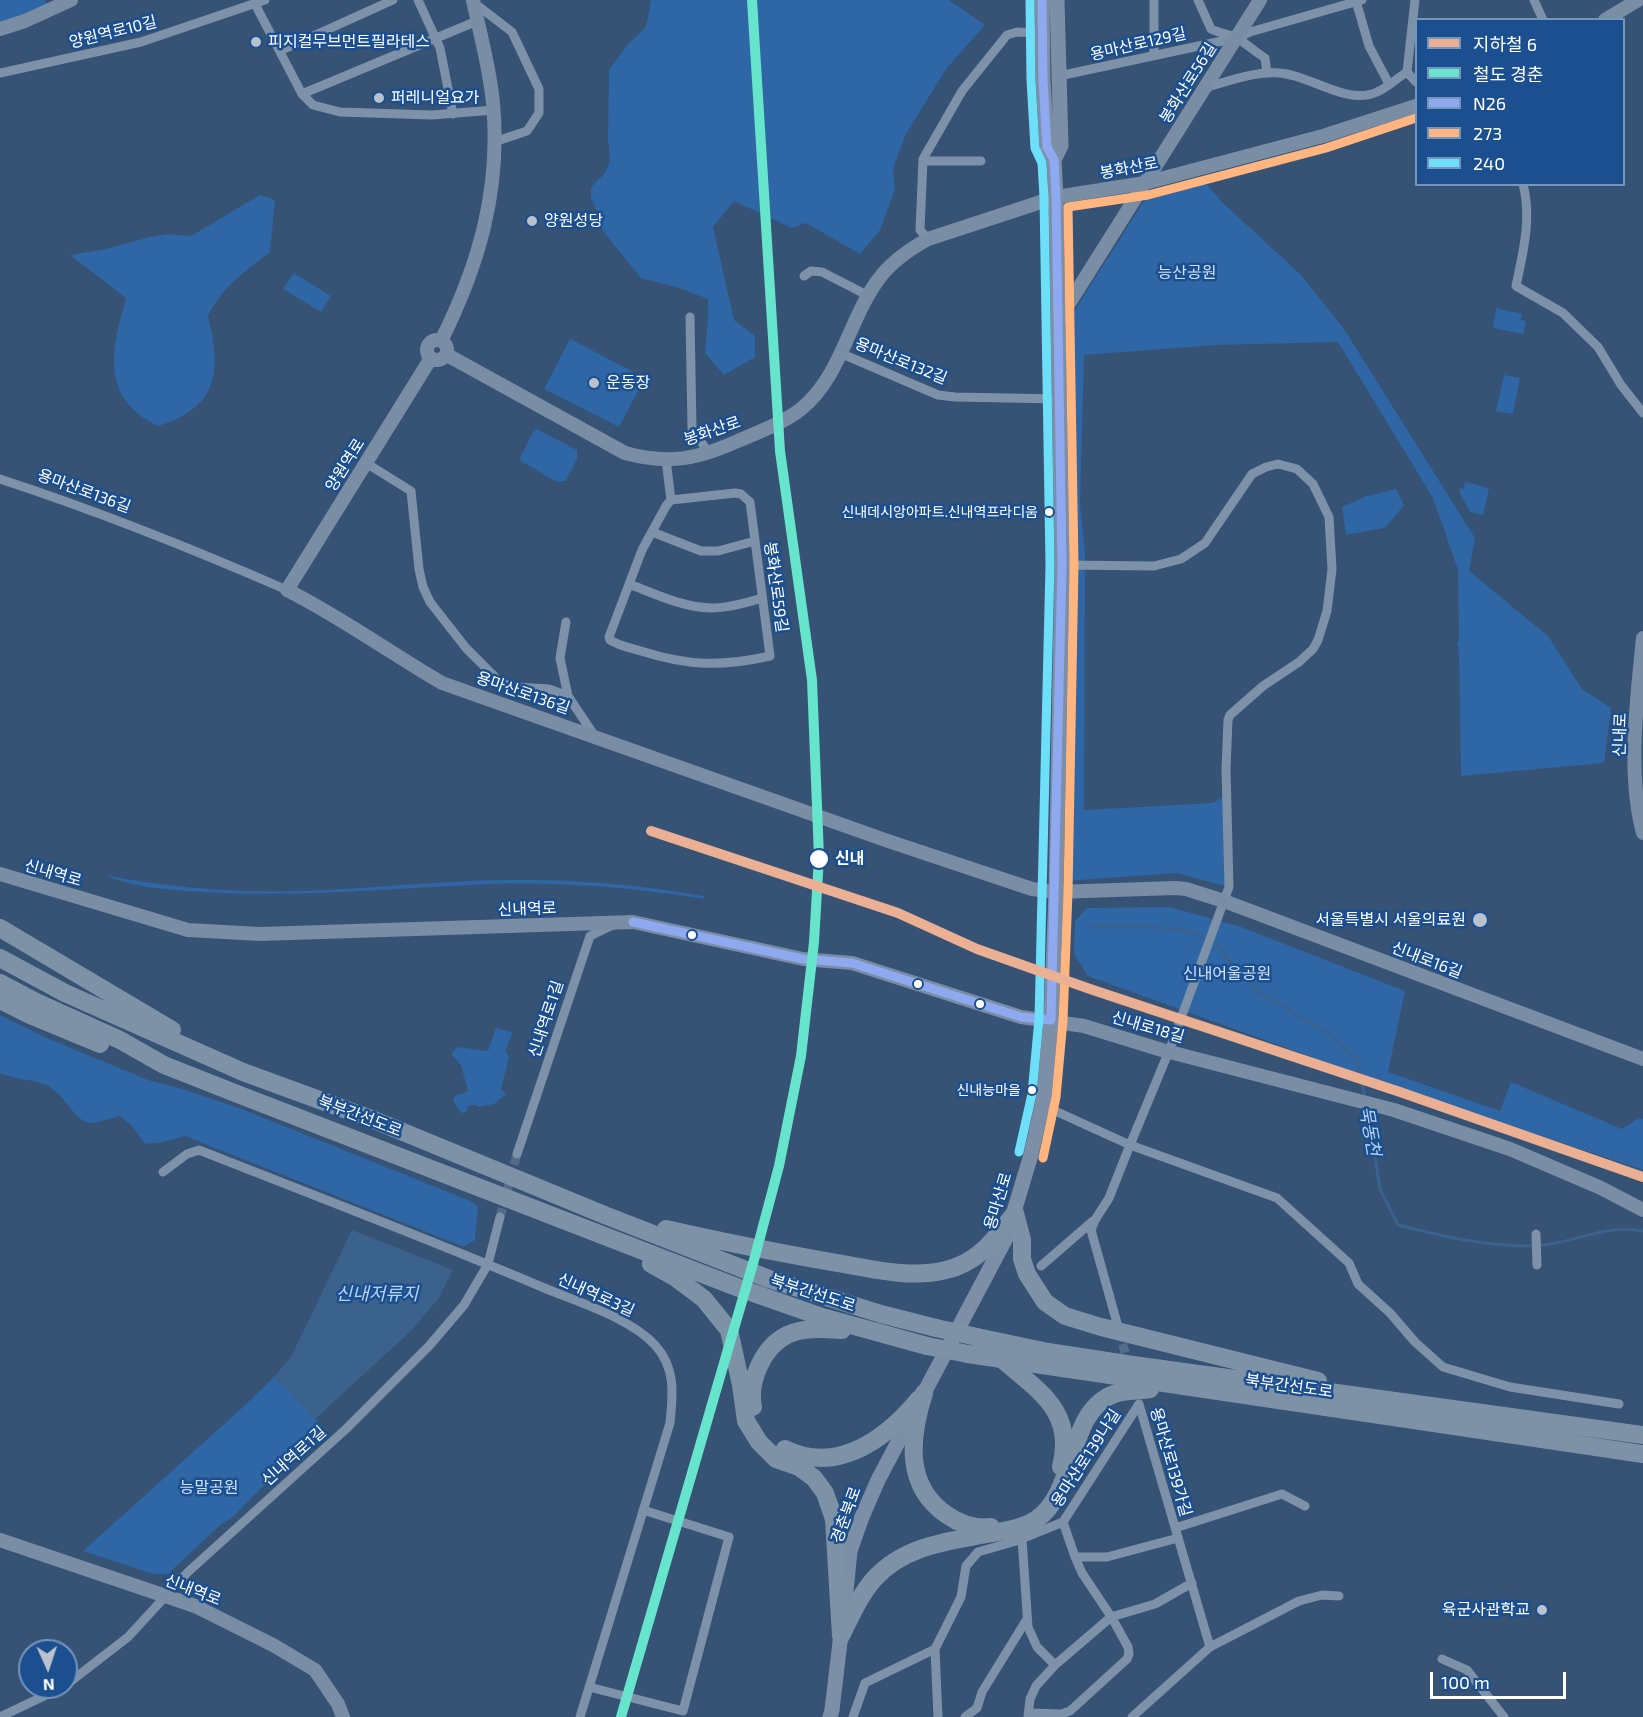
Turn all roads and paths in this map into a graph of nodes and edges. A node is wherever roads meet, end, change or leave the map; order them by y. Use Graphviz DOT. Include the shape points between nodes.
graph roads {
  1 [pos="71,0"];
  2 [pos="265,0"];
  3 [pos="393,0"];
  4 [pos="418,0"];
  5 [pos="1042,0"];
  6 [pos="1057,0"];
  7 [pos="1154,0"];
  8 [pos="1198,0"];
  9 [pos="1260,0"];
  10 [pos="1415,0"];
  11 [pos="1534,0"];
  12 [pos="1638,0"];
  13 [pos="473,1"];
  14 [pos="1359,1"];
  15 [pos="255,4"];
  16 [pos="1542,18"];
  17 [pos="1608,18"];
  18 [pos="477,21"];
  19 [pos="0,30"];
  20 [pos="1042,33"];
  21 [pos="435,38"];
  22 [pos="1236,38"];
  23 [pos="280,51"];
  24 [pos="1154,55"];
  25 [pos="1407,72"];
  26 [pos="0,73"];
  27 [pos="1267,73"];
  28 [pos="1059,76"];
  29 [pos="1415,81"];
  30 [pos="1389,84"];
  31 [pos="1207,87"];
  32 [pos="302,94"];
  33 [pos="1415,106"];
  34 [pos="494,110"];
  35 [pos="453,114"];
  36 [pos="494,142"];
  37 [pos="1054,160"];
  38 [pos="923,161"];
  39 [pos="981,161"];
  40 [pos="1145,183"];
  41 [pos="1523,186"];
  42 [pos="1056,197"];
  43 [pos="928,239"];
  44 [pos="804,276"];
  45 [pos="869,296"];
  46 [pos="690,317"];
  47 [pos="1058,321"];
  48 [pos="441,340"];
  49 [pos="840,353"];
  50 [pos="447,355"];
  51 [pos="431,358"];
  52 [pos="1059,399"];
  53 [pos="1643,412"];
  54 [pos="709,453"];
  55 [pos="666,460"];
  56 [pos="366,463"];
  57 [pos="0,479"];
  58 [pos="671,500"];
  59 [pos="652,532"];
  60 [pos="755,541"];
  61 [pos="1062,565"];
  62 [pos="629,584"];
  63 [pos="287,590"];
  64 [pos="762,598"];
  65 [pos="566,622"];
  66 [pos="1643,638"];
  67 [pos="568,696"];
  68 [pos="594,735"];
  69 [pos="1643,833"];
  70 [pos="0,874"];
  71 [pos="1056,892"];
  72 [pos="1224,901"];
  73 [pos="633,922"];
  74 [pos="0,928"];
  75 [pos="2,959"];
  76 [pos="0,983"];
  77 [pos="0,1000"];
  78 [pos="1051,1020"];
  79 [pos="1612,1047"];
  80 [pos="1643,1050"];
  81 [pos="1169,1051"];
  82 [pos="1643,1059"];
  83 [pos="164,1065"];
  84 [pos="243,1072"];
  85 [pos="1042,1105"];
  86 [pos="1130,1146"];
  87 [pos="517,1154"];
  88 [pos="162,1172"];
  89 [pos="1643,1210"];
  90 [pos="1015,1213"];
  91 [pos="607,1216"];
  92 [pos="501,1217"];
  93 [pos="1095,1220"];
  94 [pos="1536,1234"];
  95 [pos="606,1238"];
  96 [pos="488,1264"];
  97 [pos="1537,1264"];
  98 [pos="1041,1266"];
  99 [pos="1117,1323"];
  100 [pos="875,1332"];
  101 [pos="951,1342"];
  102 [pos="1004,1361"];
  103 [pos="1176,1386"];
  104 [pos="924,1393"];
  105 [pos="1390,1400"];
  106 [pos="1139,1404"];
  107 [pos="1618,1404"];
  108 [pos="1643,1435"];
  109 [pos="1643,1454"];
  110 [pos="1305,1506"];
  111 [pos="643,1510"];
  112 [pos="1063,1522"];
  113 [pos="1177,1533"];
  114 [pos="1022,1539"];
  115 [pos="0,1540"];
  116 [pos="1076,1557"];
  117 [pos="1191,1583"];
  118 [pos="165,1596"];
  119 [pos="1339,1596"];
  120 [pos="1111,1617"];
  121 [pos="1027,1619"];
  122 [pos="841,1636"];
  123 [pos="1210,1647"];
  124 [pos="935,1649"];
  125 [pos="1442,1659"];
  126 [pos="1055,1665"];
  127 [pos="78,1675"];
  128 [pos="589,1687"];
  129 [pos="37,1699"];
  130 [pos="1029,1715"];
  131 [pos="0,1717"];
  132 [pos="343,1717"];
  133 [pos="580,1717"];
  134 [pos="830,1717"];
  135 [pos="853,1717"];
  136 [pos="938,1717"];
  137 [pos="965,1717"];
  138 [pos="1132,1717"];
  139 [pos="1504,1717"];
  1 -- 19 [label="street"];
  2 -- 15 [label="street, 양원역로10길"];
  3 -- 23 [label="street"];
  4 -- 21 [label="street"];
  5 -- 20 [label="main road, 용마산로"];
  6 -- 28 [label="main road, 용마산로"];
  7 -- 24 [label="street"];
  8 -- 22 [label="street" via="1211,29"];
  9 -- 22 [label="street, 봉화산로56길"];
  10 -- 25 [label="street"];
  11 -- 16 [label="street"];
  12 -- 17 [label="street"];
  13 -- 18 [label="street"];
  13 -- 36 [label="street" via="512,32 539,89 539,113 527,131"];
  14 -- 22 [label="street, 용마산로129길"];
  14 -- 30 [label="street" via="1369,46"];
  15 -- 23 [label="street"];
  15 -- 26 [label="street, 양원역로10길" via="141,42"];
  18 -- 21 [label="street"];
  18 -- 34 [label="street"];
  20 -- 37 [label="main road, 용마산로" via="1047,147"];
  20 -- 38 [label="street" via="1007,35 962,91"];
  21 -- 32 [label="street"];
  21 -- 35 [label="street"];
  22 -- 24 [label="street, 용마산로129길"];
  22 -- 27 [label="street" via="1264,58"];
  22 -- 31 [label="street, 봉화산로56길"];
  23 -- 32 [label="street"];
  24 -- 28 [label="street, 용마산로129길"];
  25 -- 29 [label="street"];
  25 -- 30 [label="street"];
  27 -- 30 [label="street" via="1294,75 1359,96 1379,92"];
  27 -- 31 [label="street"];
  28 -- 37 [label="main road, 용마산로" via="1061,146"];
  31 -- 40 [label="street, 봉화산로56길"];
  32 -- 35 [label="street" via="313,105 331,110"];
  33 -- 40 [label="street, 봉화산로" via="1323,136"];
  34 -- 35 [label="street"];
  34 -- 36 [label="street"];
  36 -- 48 [label="street" via="494,182 477,256"];
  37 -- 42 [label="main road, 용마산로"];
  38 -- 39 [label="street"];
  38 -- 43 [label="street" via="920,230"];
  40 -- 42 [label="street, 봉화산로"];
  40 -- 47 [label="street, 봉화산로56길"];
  41 -- 53 [label="street" via="1526,239 1516,286 1563,313 1598,347 1621,386"];
  42 -- 43 [label="street, 봉화산로"];
  42 -- 47 [label="main road, 용마산로"];
  43 -- 45 [label="street, 봉화산로" via="893,264"];
  44 -- 45 [label="street" via="811,271 822,272"];
  45 -- 49 [label="street, 봉화산로"];
  46 -- 54 [label="street" via="692,429"];
  47 -- 52 [label="main road, 용마산로"];
  48 -- 50 [label="street"];
  48 -- 51 [label="street" via="431,341 427,346"];
  49 -- 52 [label="street, 용마산로132길" via="938,394"];
  49 -- 54 [label="street, 봉화산로" via="823,384 801,409"];
  50 -- 51 [label="street"];
  50 -- 55 [label="street, 봉화산로" via="625,453"];
  51 -- 56 [label="street, 양원역로"];
  52 -- 61 [label="main road, 용마산로"];
  54 -- 55 [label="street, 봉화산로"];
  55 -- 58 [label="street"];
  56 -- 63 [label="street, 양원역로"];
  56 -- 67 [label="street" via="411,491 423,587 466,648 501,683 549,689"];
  57 -- 63 [label="street, 용마산로136길" via="173,541"];
  58 -- 59 [label="street, 봉화산로59길"];
  58 -- 60 [label="street, 봉화산로59길" via="741,494 750,502"];
  59 -- 60 [label="street" via="701,551"];
  59 -- 62 [label="street, 봉화산로59길"];
  60 -- 64 [label="street, 봉화산로59길"];
  61 -- 71 [label="main road, 용마산로"];
  61 -- 72 [label="street" via="1154,566 1181,559 1205,543 1252,474 1282,464 1297,469 1313,484 1329,518 1332,569 1327,611 1312,649 1263,686 1228,720 1228,887"];
  62 -- 64 [label="street" via="688,605 711,608"];
  62 -- 64 [label="street, 봉화산로59길" via="610,640 675,661 698,664 770,656"];
  63 -- 68 [label="street, 용마산로136길" via="442,683"];
  65 -- 67 [label="street" via="561,658"];
  66 -- 69 [label="street, 신내로" via="1635,786"];
  67 -- 68 [label="street"];
  68 -- 71 [label="street, 용마산로136길" via="1004,880 1037,891"];
  70 -- 73 [label="street, 신내역로" via="200,932 294,934"];
  71 -- 72 [label="street, 신내로16길" via="1164,888"];
  71 -- 78 [label="main road, 용마산로"];
  72 -- 79 [label="street, 신내로16길"];
  72 -- 81 [label="street"];
  73 -- 78 [label="street, 신내역로" via="803,959 852,963 1021,1017"];
  73 -- 87 [label="street, 신내역로1길" via="609,926 590,936"];
  74 -- 84 [label="highway"];
  75 -- 84 [label="highway, 북부간선도로" via="65,993"];
  76 -- 83 [label="highway, 북부간선도로"];
  77 -- 83 [label="highway" via="114,1050"];
  78 -- 81 [label="street, 신내로18길"];
  78 -- 85 [label="main road, 용마산로"];
  79 -- 80 [label="street"];
  79 -- 82 [label="street, 신내로16길"];
  81 -- 86 [label="street"];
  81 -- 89 [label="street, 신내로18길" via="1394,1110 1510,1149"];
  83 -- 95 [label="highway, 북부간선도로"];
  84 -- 91 [label="highway, 북부간선도로" via="374,1120"];
  85 -- 86 [label="street"];
  85 -- 90 [label="main road, 용마산로"];
  86 -- 93 [label="street" via="1109,1198"];
  86 -- 107 [label="street" via="1277,1197 1349,1263 1358,1284 1443,1368 1510,1387"];
  88 -- 96 [label="street, 신내역로3길" via="199,1149"];
  90 -- 91 [label="highway" via="989,1247 970,1259 947,1270 905,1275 742,1247"];
  90 -- 101 [label="main road, 용마산로" via="1006,1238"];
  90 -- 105 [label="highway" via="1027,1274 1045,1302 1065,1316"];
  91 -- 105 [label="highway, 북부간선도로, bridge" via="769,1279 936,1328 1048,1352"];
  92 -- 96 [label="street, 신내역로1길"];
  93 -- 98 [label="street"];
  93 -- 99 [label="street" via="1091,1230"];
  94 -- 97 [label="street"];
  95 -- 100 [label="highway, 북부간선도로" via="739,1288"];
  95 -- 122 [label="highway" via="676,1278 704,1299 729,1330 750,1428 776,1459 799,1467 825,1493 834,1519"];
  96 -- 111 [label="street, 신내역로3길" via="614,1318 656,1346 671,1370 673,1390 670,1422"];
  96 -- 118 [label="street, 신내역로1길" via="464,1305 429,1346 346,1429"];
  100 -- 102 [label="highway, 북부간선도로, bridge"];
  100 -- 104 [label="highway" via="816,1329 787,1335 778,1341 755,1373 752,1401 760,1426 789,1451 808,1457 840,1456 867,1446 886,1432"];
  101 -- 104 [label="main road, 경춘북로"];
  102 -- 103 [label="highway, 북부간선도로"];
  102 -- 104 [label="highway" via="1049,1400 1064,1438 1063,1460 1051,1489 1038,1507 1016,1522 993,1527 969,1526 944,1513 925,1494 913,1441"];
  103 -- 109 [label="highway, 북부간선도로"];
  103 -- 122 [label="highway" via="1127,1391 1099,1403 1084,1422 1062,1485 1045,1513 1016,1528 926,1546 892,1563 873,1580"];
  104 -- 122 [label="main road, 경춘북로" via="878,1480 850,1551"];
  105 -- 108 [label="highway, 북부간선도로"];
  106 -- 112 [label="street, 용마산로139나길"];
  106 -- 113 [label="street, 용마산로139가길"];
  110 -- 113 [label="street, 용마산로139가길" via="1282,1494"];
  111 -- 128 [label="street, 신내역로3길"];
  111 -- 128 [label="street" via="729,1536 683,1711"];
  112 -- 114 [label="street, 용마산로139나길"];
  112 -- 116 [label="street"];
  113 -- 116 [label="street" via="1107,1557"];
  113 -- 117 [label="street, 용마산로139가길"];
  114 -- 121 [label="street"];
  114 -- 124 [label="street, 용마산로139나길" via="985,1549 969,1561 961,1597"];
  115 -- 118 [label="street, 신내역로"];
  116 -- 120 [label="street"];
  117 -- 120 [label="street" via="1155,1604"];
  117 -- 123 [label="street, 용마산로139가길"];
  118 -- 127 [label="street, 신내역로1길" via="128,1637"];
  118 -- 132 [label="street, 신내역로" via="195,1606 315,1670"];
  119 -- 123 [label="street" via="1322,1595 1299,1601"];
  120 -- 126 [label="street"];
  120 -- 130 [label="street" via="1128,1647 1127,1659 1070,1711"];
  121 -- 126 [label="street" via="1035,1644"];
  121 -- 137 [label="street" via="982,1692 977,1708"];
  122 -- 134 [label="main road, 경춘북로"];
  123 -- 138 [label="street"];
  124 -- 135 [label="street" via="865,1683"];
  124 -- 136 [label="street"];
  125 -- 139 [label="street" via="1467,1670"];
  126 -- 130 [label="street" via="1032,1693"];
  128 -- 133 [label="street, 신내역로3길"];
  129 -- 131 [label="street, 신내역로1길"];
}
